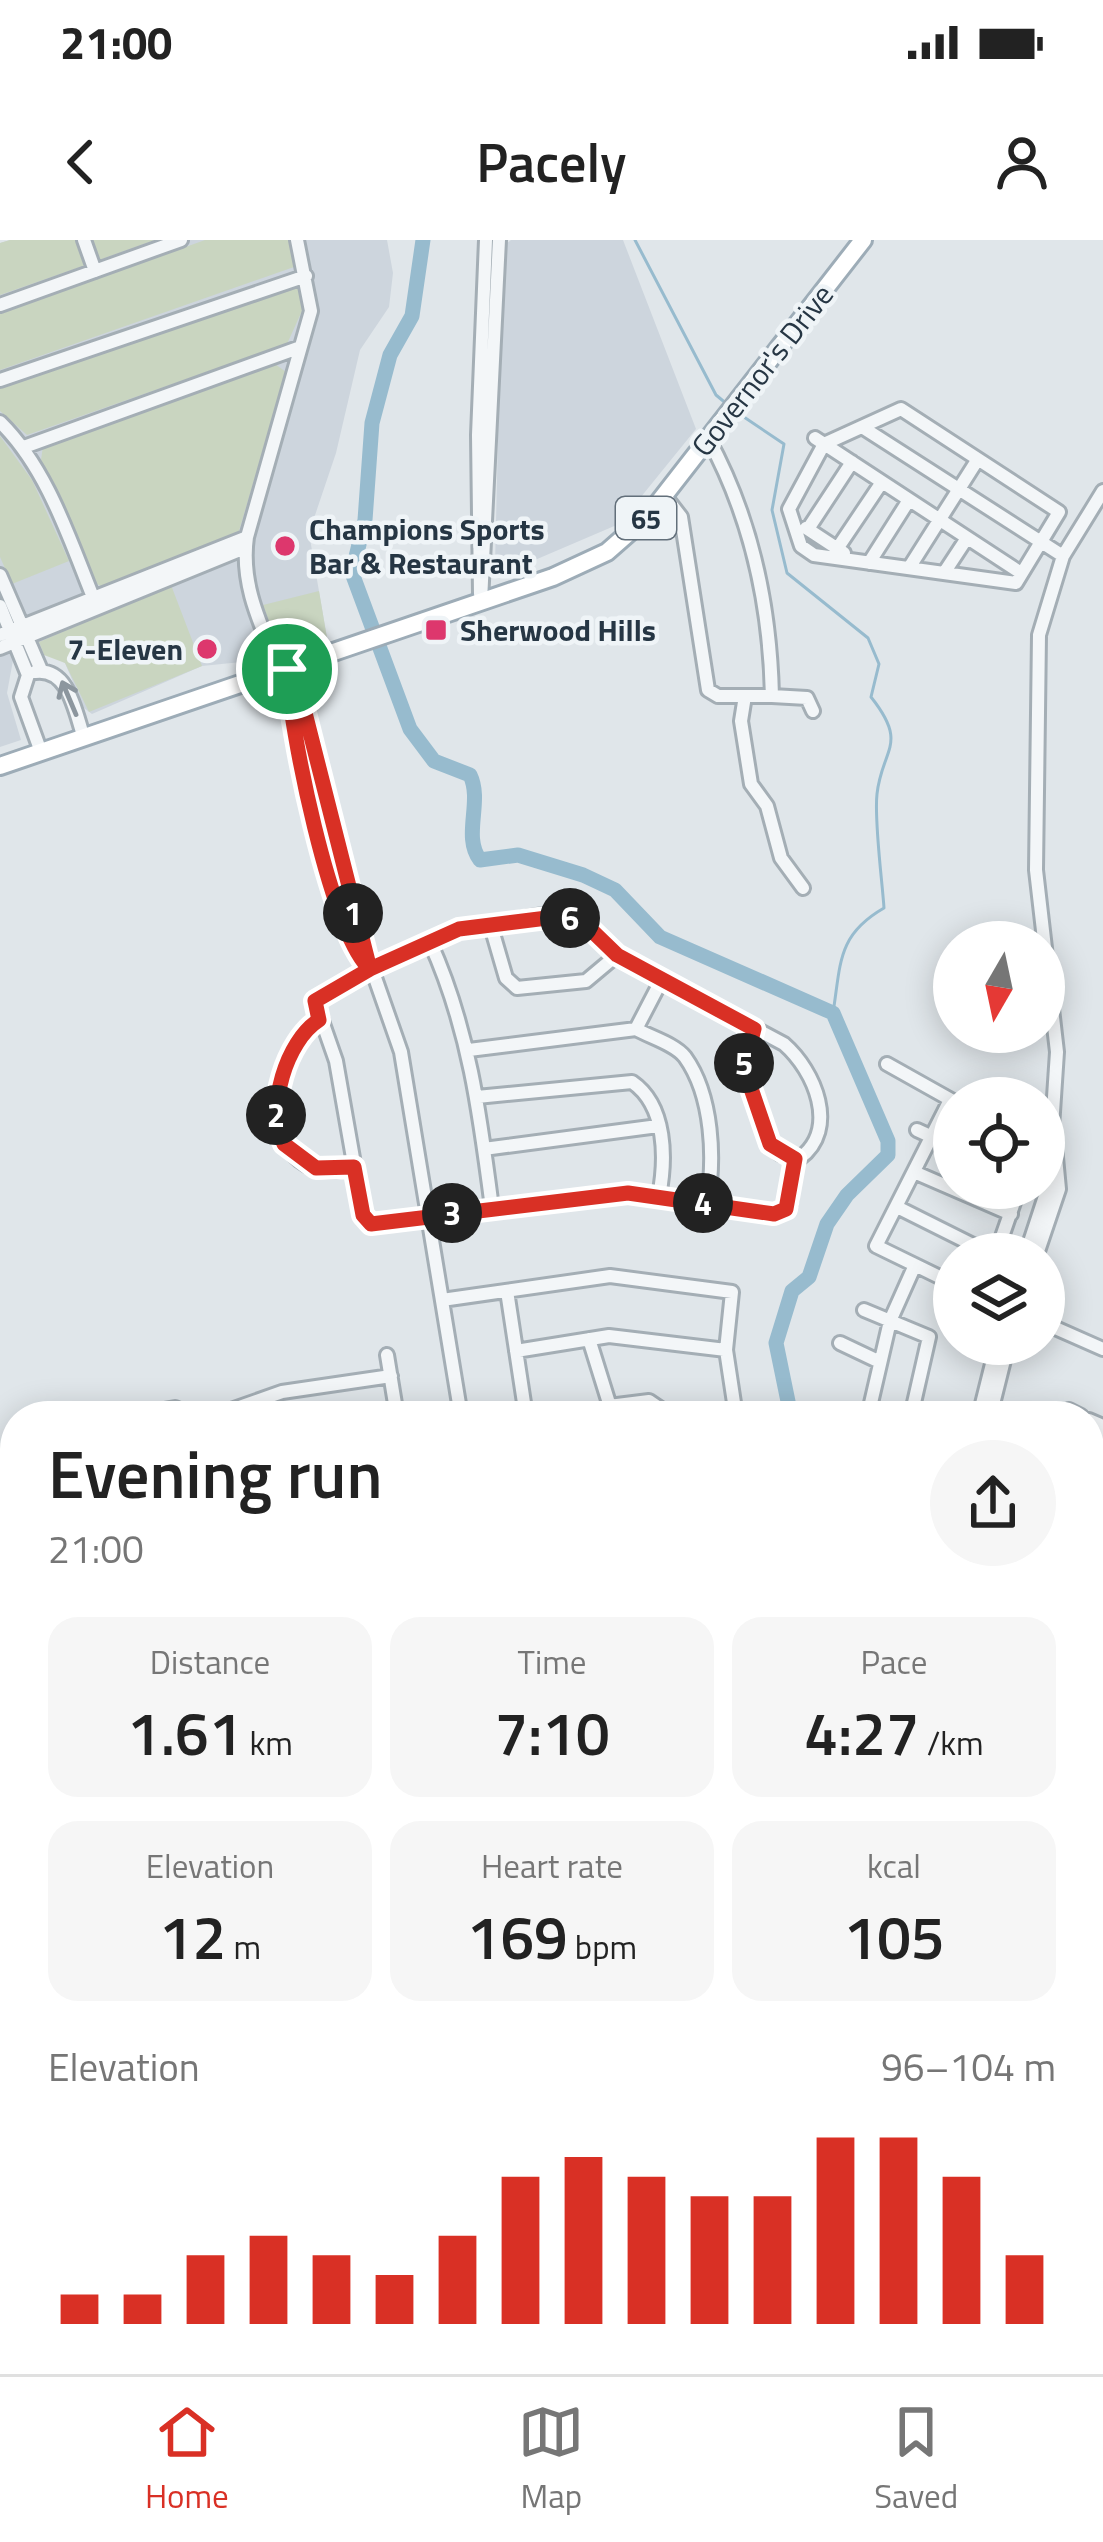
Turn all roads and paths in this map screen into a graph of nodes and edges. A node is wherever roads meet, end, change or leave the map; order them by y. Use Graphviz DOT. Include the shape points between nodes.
graph roads {
  1 [pos="84,240"];
  2 [pos="181,240"];
  3 [pos="297,240"];
  4 [pos="486,240"];
  5 [pos="499,240"];
  6 [pos="862,240"];
  7 [pos="95,271"];
  8 [pos="306,276"];
  9 [pos="0,305"];
  10 [pos="298,348"];
  11 [pos="0,380"];
  12 [pos="0,422"];
  13 [pos="862,427"];
  14 [pos="711,434"];
  15 [pos="819,441"];
  16 [pos="24,447"];
  17 [pos="978,459"];
  18 [pos="852,462"];
  19 [pos="882,482"];
  20 [pos="958,490"];
  21 [pos="1103,491"];
  22 [pos="664,495"];
  23 [pos="909,500"];
  24 [pos="790,517"];
  25 [pos="939,520"];
  26 [pos="808,529"];
  27 [pos="967,538"];
  28 [pos="246,543"];
  29 [pos="1040,543"];
  30 [pos="838,549"];
  31 [pos="1063,556"];
  32 [pos="862,562"];
  33 [pos="909,568"];
  34 [pos="944,573"];
  35 [pos="1021,573"];
  36 [pos="0,575"];
  37 [pos="481,602"];
  38 [pos="96,604"];
  39 [pos="0,606"];
  40 [pos="15,635"];
  41 [pos="0,648"];
  42 [pos="284,670"];
  43 [pos="34,672"];
  44 [pos="745,696"];
  45 [pos="772,696"];
  46 [pos="813,711"];
  47 [pos="84,738"];
  48 [pos="41,752"];
  49 [pos="0,766"];
  50 [pos="802,889"];
  51 [pos="490,923"];
  52 [pos="430,942"];
  53 [pos="617,955"];
  54 [pos="370,969"];
  55 [pos="662,979"];
  56 [pos="319,1020"];
  57 [pos="636,1029"];
  58 [pos="754,1029"];
  59 [pos="470,1049"];
  60 [pos="887,1064"];
  61 [pos="1055,1077"];
  62 [pos="933,1090"];
  63 [pos="477,1097"];
  64 [pos="658,1126"];
  65 [pos="917,1130"];
  66 [pos="932,1138"];
  67 [pos="484,1149"];
  68 [pos="795,1159"];
  69 [pos="354,1167"];
  70 [pos="914,1172"];
  71 [pos="658,1196"];
  72 [pos="707,1204"];
  73 [pos="896,1207"];
  74 [pos="492,1208"];
  75 [pos="1013,1209"];
  76 [pos="1011,1214"];
  77 [pos="429,1216"];
  78 [pos="950,1233"];
  79 [pos="1002,1233"];
  80 [pos="915,1265"];
  81 [pos="933,1274"];
  82 [pos="507,1291"];
  83 [pos="442,1300"];
  84 [pos="864,1310"];
  85 [pos="890,1321"];
  86 [pos="1065,1332"];
  87 [pos="589,1340"];
  88 [pos="840,1343"];
  89 [pos="1103,1349"];
  90 [pos="726,1350"];
  91 [pos="516,1351"];
  92 [pos="387,1354"];
  93 [pos="880,1362"];
  94 [pos="992,1365"];
  95 [pos="1003,1365"];
  96 [pos="391,1376"];
  97 [pos="256,1401"];
  98 [pos="395,1401"];
  99 [pos="459,1401"];
  100 [pos="524,1401"];
  101 [pos="608,1401"];
  102 [pos="734,1401"];
  103 [pos="871,1401"];
  104 [pos="914,1401"];
  105 [pos="984,1401"];
  106 [pos="994,1401"];
  1 -- 7 [label="street"];
  2 -- 7 [label="street"];
  3 -- 8 [label="street"];
  4 -- 37 [label="street"];
  5 -- 37 [label="street"];
  6 -- 14 [label="main road, Governor's Drive / 65"];
  7 -- 9 [label="street"];
  8 -- 10 [label="street" via="311,311"];
  8 -- 11 [label="street"];
  10 -- 16 [label="street"];
  10 -- 28 [label="street"];
  12 -- 16 [label="street"];
  13 -- 15 [label="street"];
  13 -- 17 [label="street" via="901,409"];
  13 -- 20 [label="street"];
  14 -- 22 [label="main road, Governor's Drive / 65"];
  14 -- 45 [label="street" via="743,512 771,650"];
  15 -- 18 [label="street"];
  15 -- 24 [label="street"];
  16 -- 38 [label="street"];
  17 -- 20 [label="street"];
  17 -- 29 [label="street" via="1059,512"];
  18 -- 19 [label="street"];
  18 -- 26 [label="street"];
  19 -- 23 [label="street"];
  19 -- 30 [label="street"];
  20 -- 25 [label="street"];
  20 -- 29 [label="street"];
  21 -- 31 [label="street"];
  22 -- 37 [label="main road, Governor's Drive / 65" via="598,557"];
  22 -- 44 [label="street" via="681,517 708,690"];
  23 -- 25 [label="street"];
  23 -- 32 [label="street"];
  24 -- 26 [label="street"];
  24 -- 32 [label="street" via="806,551"];
  25 -- 27 [label="street"];
  25 -- 33 [label="street"];
  26 -- 30 [label="street"];
  27 -- 34 [label="street"];
  27 -- 35 [label="street"];
  28 -- 38 [label="street"];
  28 -- 42 [label="street" via="251,601"];
  29 -- 31 [label="street"];
  29 -- 35 [label="street"];
  30 -- 32 [label="street"];
  31 -- 61 [label="street" via="1039,635 1036,870"];
  32 -- 33 [label="street"];
  33 -- 34 [label="street"];
  34 -- 35 [label="street" via="1016,583"];
  36 -- 40 [label="street"];
  37 -- 42 [label="main road, Governor's Drive / 65"];
  38 -- 40 [label="street"];
  39 -- 40 [label="street"];
  40 -- 41 [label="street"];
  40 -- 43 [label="street"];
  42 -- 47 [label="main road, Governor's Drive / 65"];
  42 -- 54 [label="street" via="326,864 357,957"];
  47 -- 43 [label="street, one-way" via="61,679"];
  43 -- 48 [label="street" via="21,697"];
  44 -- 45 [label="street"];
  44 -- 50 [label="street" via="751,784"];
  45 -- 46 [label="street" via="807,698"];
  47 -- 48 [label="main road, Governor's Drive / 65"];
  48 -- 49 [label="main road, Governor's Drive / 65"];
  51 -- 52 [label="street"];
  51 -- 53 [label="street" via="563,916 585,924"];
  51 -- 53 [label="street" via="517,988 586,981"];
  52 -- 54 [label="street"];
  52 -- 59 [label="street"];
  53 -- 55 [label="street"];
  54 -- 56 [label="street" via="315,1001"];
  54 -- 77 [label="street" via="395,1028"];
  55 -- 57 [label="street"];
  55 -- 58 [label="street"];
  56 -- 69 [label="street" via="336,1061"];
  56 -- 69 [label="street" via="296,1038 278,1132 316,1168"];
  57 -- 59 [label="street"];
  57 -- 72 [label="street" via="678,1051 691,1070 715,1149"];
  58 -- 68 [label="street" via="744,1068 770,1144"];
  58 -- 68 [label="street" via="806,1065 822,1129 817,1144"];
  59 -- 63 [label="street"];
  60 -- 62 [label="street"];
  63 -- 64 [label="street" via="625,1080 642,1089"];
  63 -- 67 [label="street"];
  64 -- 67 [label="street"];
  64 -- 71 [label="street" via="665,1156"];
  65 -- 66 [label="street"];
  66 -- 70 [label="street"];
  67 -- 74 [label="street"];
  68 -- 72 [label="street" via="792,1196 780,1214"];
  69 -- 77 [label="street" via="367,1222"];
  70 -- 73 [label="street"];
  70 -- 76 [label="street"];
  71 -- 72 [label="street"];
  71 -- 74 [label="street"];
  73 -- 78 [label="street"];
  73 -- 80 [label="street" via="876,1246"];
  74 -- 77 [label="street"];
  75 -- 76 [label="street"];
  76 -- 79 [label="street"];
  77 -- 83 [label="street"];
  80 -- 81 [label="street"];
  80 -- 85 [label="street"];
  82 -- 83 [label="street"];
  82 -- 90 [label="street" via="610,1276 733,1292"];
  82 -- 91 [label="street"];
  83 -- 99 [label="street"];
  84 -- 85 [label="street"];
  85 -- 93 [label="street"];
  85 -- 104 [label="street" via="929,1337"];
  86 -- 89 [label="street"];
  87 -- 90 [label="street"];
  87 -- 91 [label="street"];
  87 -- 101 [label="street"];
  88 -- 93 [label="street"];
  90 -- 102 [label="street"];
  91 -- 100 [label="street"];
  92 -- 96 [label="street"];
  93 -- 103 [label="street"];
  94 -- 105 [label="street"];
  95 -- 106 [label="street"];
  96 -- 97 [label="street"];
  96 -- 98 [label="street"];
}
